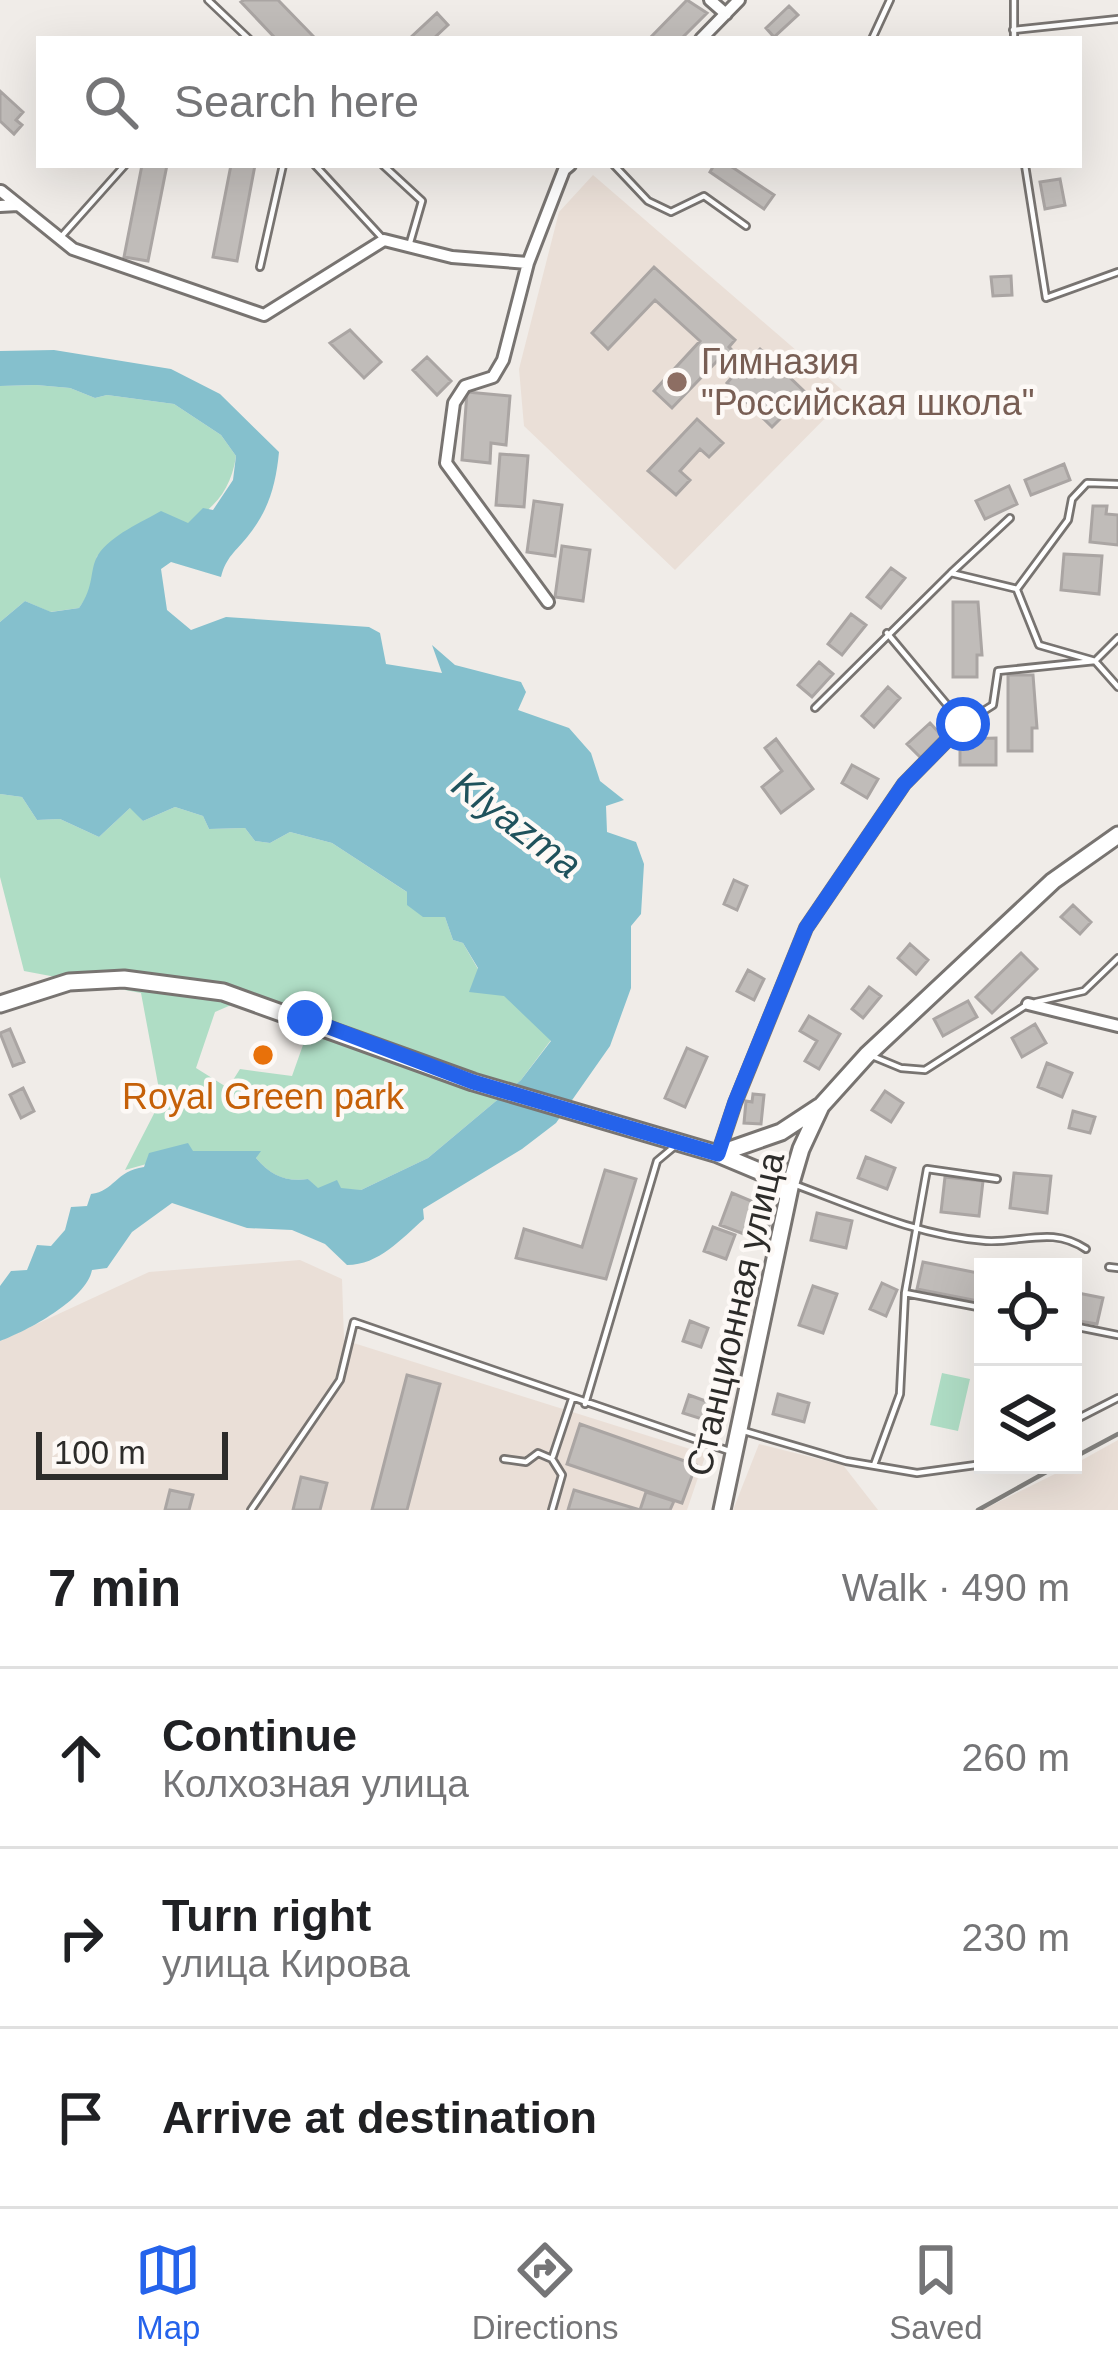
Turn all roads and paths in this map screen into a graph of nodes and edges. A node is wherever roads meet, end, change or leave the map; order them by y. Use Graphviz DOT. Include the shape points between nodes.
graph roads {
  1 [pos="208,0"];
  2 [pos="710,0"];
  3 [pos="739,0"];
  4 [pos="890,0"];
  5 [pos="1014,0"];
  6 [pos="726,14"];
  7 [pos="1118,19"];
  8 [pos="1013,30"];
  9 [pos="246,36"];
  10 [pos="704,36"];
  11 [pos="873,36"];
  12 [pos="1014,36"];
  13 [pos="122,168"];
  14 [pos="282,168"];
  15 [pos="318,168"];
  16 [pos="386,168"];
  17 [pos="564,168"];
  18 [pos="617,168"];
  19 [pos="1025,168"];
  20 [pos="0,191"];
  21 [pos="18,205"];
  22 [pos="0,206"];
  23 [pos="746,226"];
  24 [pos="60,238"];
  25 [pos="384,240"];
  26 [pos="409,246"];
  27 [pos="527,263"];
  28 [pos="260,266"];
  29 [pos="1118,272"];
  30 [pos="1118,484"];
  31 [pos="1010,518"];
  32 [pos="952,573"];
  33 [pos="1017,590"];
  34 [pos="548,602"];
  35 [pos="887,633"];
  36 [pos="1118,638"];
  37 [pos="1095,661"];
  38 [pos="1118,687"];
  39 [pos="815,708"];
  40 [pos="963,724"];
  41 [pos="1118,835"];
  42 [pos="1118,958"];
  43 [pos="0,1004"];
  44 [pos="1028,1004"];
  45 [pos="1118,1026"];
  46 [pos="868,1054"];
  47 [pos="821,1106"];
  48 [pos="679,1143"];
  49 [pos="718,1154"];
  50 [pos="997,1179"];
  51 [pos="790,1189"];
  52 [pos="917,1230"];
  53 [pos="1085,1249"];
  54 [pos="1109,1267"];
  55 [pos="1118,1268"];
  56 [pos="905,1293"];
  57 [pos="974,1306"];
  58 [pos="1082,1328"];
  59 [pos="1118,1335"];
  60 [pos="1118,1398"];
  61 [pos="572,1400"];
  62 [pos="585,1404"];
  63 [pos="1082,1416"];
  64 [pos="739,1429"];
  65 [pos="735,1453"];
  66 [pos="552,1459"];
  67 [pos="503,1460"];
  68 [pos="974,1465"];
  69 [pos="874,1466"];
  70 [pos="251,1510"];
  71 [pos="551,1510"];
  72 [pos="722,1510"];
  1 -- 9 [label="lane"];
  2 -- 6 [label="street"];
  3 -- 6 [label="street"];
  4 -- 11 [label="lane"];
  5 -- 8 [label="lane"];
  6 -- 10 [label="street"];
  7 -- 8 [label="lane"];
  8 -- 12 [label="lane"];
  13 -- 24 [label="lane"];
  14 -- 28 [label="lane"];
  15 -- 25 [label="lane"];
  16 -- 26 [label="lane" via="422,201"];
  17 -- 27 [label="street"];
  18 -- 23 [label="lane" via="671,212 704,196"];
  19 -- 29 [label="lane" via="1046,298"];
  20 -- 21 [label="street"];
  21 -- 22 [label="street"];
  21 -- 24 [label="street"];
  24 -- 25 [label="street" via="263,315"];
  25 -- 26 [label="street"];
  26 -- 27 [label="street"];
  27 -- 34 [label="street" via="503,360 454,403 446,463"];
  30 -- 33 [label="lane" via="1087,483"];
  31 -- 32 [label="lane"];
  32 -- 33 [label="lane"];
  32 -- 35 [label="lane"];
  33 -- 37 [label="lane" via="1039,645"];
  35 -- 39 [label="lane"];
  35 -- 40 [label="lane"];
  36 -- 37 [label="lane"];
  37 -- 38 [label="lane"];
  37 -- 40 [label="lane" via="998,671 993,705"];
  40 -- 49 [label="street" via="904,784 806,928"];
  41 -- 46 [label="street, Станционная улица" via="1052,881"];
  42 -- 44 [label="lane" via="1084,991"];
  43 -- 48 [label="street" via="69,982 141,979 223,992 473,1082"];
  44 -- 45 [label="street"];
  44 -- 46 [label="lane" via="925,1070"];
  46 -- 47 [label="street, Станционная улица"];
  47 -- 49 [label="street" via="782,1132"];
  47 -- 51 [label="street, Станционная улица"];
  48 -- 49 [label="street"];
  48 -- 62 [label="lane" via="657,1161"];
  49 -- 51 [label="street"];
  50 -- 52 [label="lane" via="927,1168"];
  51 -- 52 [label="lane"];
  51 -- 64 [label="street, Станционная улица"];
  52 -- 53 [label="lane" via="988,1241 1066,1236"];
  52 -- 56 [label="lane"];
  54 -- 55 [label="lane"];
  56 -- 57 [label="lane"];
  56 -- 69 [label="lane" via="900,1394"];
  58 -- 59 [label="lane"];
  60 -- 63 [label="lane"];
  61 -- 62 [label="lane"];
  61 -- 66 [label="lane"];
  61 -- 70 [label="lane" via="355,1322 340,1380"];
  62 -- 65 [label="lane"];
  64 -- 65 [label="street, Станционная улица"];
  64 -- 69 [label="lane"];
  65 -- 72 [label="street, Станционная улица"];
  66 -- 67 [label="lane" via="538,1453 526,1462"];
  66 -- 71 [label="lane" via="562,1475"];
  68 -- 69 [label="lane" via="917,1473"];
}
